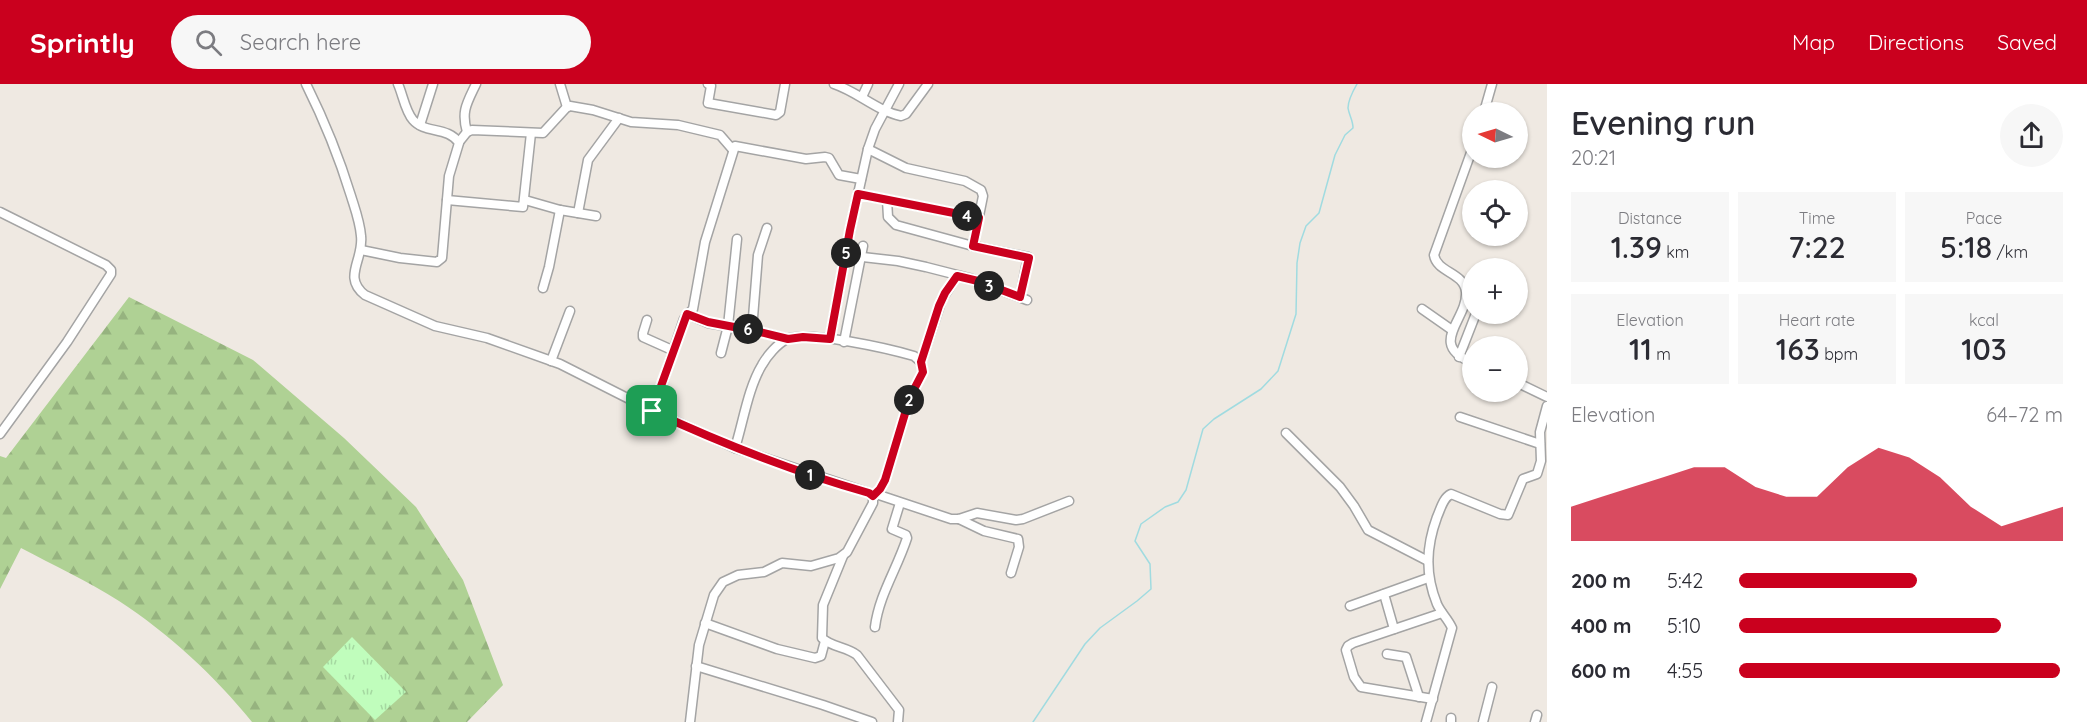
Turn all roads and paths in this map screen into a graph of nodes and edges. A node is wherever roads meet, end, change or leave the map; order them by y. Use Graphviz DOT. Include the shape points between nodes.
graph roads {
  1 [pos="306,84"];
  2 [pos="399,84"];
  3 [pos="433,84"];
  4 [pos="476,84"];
  5 [pos="560,84"];
  6 [pos="708,84"];
  7 [pos="785,84"];
  8 [pos="868,84"];
  9 [pos="899,84"];
  10 [pos="928,84"];
  11 [pos="1492,84"];
  12 [pos="840,85"];
  13 [pos="862,97"];
  14 [pos="1487,102"];
  15 [pos="567,107"];
  16 [pos="884,111"];
  17 [pos="619,118"];
  18 [pos="420,125"];
  19 [pos="467,132"];
  20 [pos="531,133"];
  21 [pos="459,142"];
  22 [pos="867,149"];
  23 [pos="733,150"];
  24 [pos="1465,168"];
  25 [pos="861,179"];
  26 [pos="858,194"];
  27 [pos="447,200"];
  28 [pos="525,200"];
  29 [pos="887,200"];
  30 [pos="560,210"];
  31 [pos="0,212"];
  32 [pos="578,213"];
  33 [pos="596,216"];
  34 [pos="979,218"];
  35 [pos="767,228"];
  36 [pos="737,239"];
  37 [pos="862,246"];
  38 [pos="973,246"];
  39 [pos="361,250"];
  40 [pos="845,255"];
  41 [pos="860,258"];
  42 [pos="957,276"];
  43 [pos="543,288"];
  44 [pos="1422,309"];
  45 [pos="570,311"];
  46 [pos="687,314"];
  47 [pos="647,320"];
  48 [pos="1472,324"];
  49 [pos="728,326"];
  50 [pos="752,330"];
  51 [pos="1452,330"];
  52 [pos="788,339"];
  53 [pos="830,339"];
  54 [pos="844,342"];
  55 [pos="672,350"];
  56 [pos="721,353"];
  57 [pos="1459,357"];
  58 [pos="1462,358"];
  59 [pos="551,361"];
  60 [pos="921,362"];
  61 [pos="1528,388"];
  62 [pos="1547,397"];
  63 [pos="1547,406"];
  64 [pos="652,411"];
  65 [pos="1460,417"];
  66 [pos="0,434"];
  67 [pos="1287,434"];
  68 [pos="1540,444"];
  69 [pos="735,448"];
  70 [pos="1547,467"];
  71 [pos="1537,474"];
  72 [pos="874,495"];
  73 [pos="1069,501"];
  74 [pos="900,503"];
  75 [pos="959,519"];
  76 [pos="843,556"];
  77 [pos="1428,561"];
  78 [pos="1011,573"];
  79 [pos="1428,578"];
  80 [pos="1384,594"];
  81 [pos="1350,606"];
  82 [pos="1442,613"];
  83 [pos="705,623"];
  84 [pos="875,627"];
  85 [pos="1394,629"];
  86 [pos="825,641"];
  87 [pos="1387,654"];
  88 [pos="696,666"];
  89 [pos="1491,687"];
  90 [pos="1419,697"];
  91 [pos="1433,699"];
  92 [pos="690,722"];
  93 [pos="872,722"];
  94 [pos="898,722"];
  95 [pos="1426,722"];
  96 [pos="1483,722"];
  1 -- 39 [label="street" via="341,164 357,216"];
  2 -- 18 [label="street" via="411,117"];
  3 -- 18 [label="street"];
  4 -- 19 [label="street" via="464,111"];
  5 -- 15 [label="street"];
  6 -- 7 [label="street" via="708,103 774,115 780,112"];
  8 -- 13 [label="street"];
  9 -- 16 [label="street"];
  10 -- 16 [label="street" via="904,115"];
  11 -- 14 [label="street"];
  12 -- 13 [label="street"];
  13 -- 16 [label="street"];
  15 -- 17 [label="street"];
  15 -- 20 [label="street" via="545,132"];
  16 -- 22 [label="street"];
  17 -- 23 [label="street" via="720,135"];
  17 -- 32 [label="street" via="588,160"];
  18 -- 21 [label="street" via="446,132"];
  19 -- 20 [label="street"];
  19 -- 21 [label="street"];
  20 -- 28 [label="street"];
  21 -- 27 [label="street"];
  22 -- 25 [label="street"];
  22 -- 34 [label="street" via="906,168 974,186 983,192"];
  23 -- 25 [label="street" via="737,146 806,159 825,156 839,175"];
  23 -- 46 [label="street" via="705,242 693,309"];
  24 -- 51 [label="street" via="1434,255 1438,264 1464,285 1466,298"];
  25 -- 26 [label="street"];
  26 -- 29 [label="street"];
  26 -- 40 [label="street"];
  27 -- 28 [label="street" via="521,207"];
  27 -- 39 [label="street" via="443,255 439,261 408,260"];
  28 -- 30 [label="street"];
  29 -- 34 [label="street"];
  29 -- 38 [label="street" via="888,217 897,225"];
  30 -- 32 [label="street"];
  30 -- 43 [label="street"];
  31 -- 66 [label="street" via="111,270 67,342"];
  32 -- 33 [label="street"];
  34 -- 38 [label="street"];
  35 -- 50 [label="street" via="758,255"];
  36 -- 49 [label="street"];
  37 -- 41 [label="street"];
  38 -- 42 [label="street" via="1028,257 1023,298"];
  39 -- 59 [label="street" via="353,279 365,295 435,326 487,338"];
  40 -- 41 [label="street"];
  40 -- 53 [label="street"];
  41 -- 42 [label="street" via="908,263"];
  41 -- 54 [label="street"];
  42 -- 60 [label="street" via="942,299"];
  44 -- 51 [label="street"];
  45 -- 59 [label="street"];
  46 -- 49 [label="street"];
  46 -- 55 [label="street"];
  47 -- 55 [label="street" via="643,337"];
  48 -- 57 [label="street"];
  49 -- 50 [label="street"];
  49 -- 56 [label="street"];
  50 -- 52 [label="street"];
  51 -- 57 [label="street" via="1451,344"];
  52 -- 53 [label="street"];
  52 -- 69 [label="street" via="769,355 758,372"];
  53 -- 54 [label="street"];
  54 -- 60 [label="street" via="910,355"];
  55 -- 64 [label="street"];
  57 -- 58 [label="street"];
  59 -- 64 [label="street"];
  60 -- 72 [label="street" via="923,372 910,397 885,480"];
  61 -- 62 [label="street"];
  63 -- 68 [label="street"];
  64 -- 69 [label="street"];
  65 -- 68 [label="street"];
  67 -- 77 [label="street" via="1340,487 1368,530"];
  68 -- 71 [label="street"];
  69 -- 72 [label="street"];
  70 -- 71 [label="street"];
  71 -- 77 [label="street" via="1523,479 1510,512 1505,515 1448,495 1431,537"];
  72 -- 74 [label="street"];
  72 -- 76 [label="street"];
  73 -- 75 [label="street" via="1023,519 977,513"];
  74 -- 75 [label="street"];
  74 -- 84 [label="street" via="892,529 907,538 878,606"];
  75 -- 78 [label="street" via="984,531 1018,539"];
  76 -- 83 [label="street" via="820,565 787,562 764,572 731,577 714,594"];
  76 -- 86 [label="street" via="823,605 821,636"];
  77 -- 79 [label="street"];
  79 -- 80 [label="street"];
  79 -- 82 [label="street"];
  80 -- 81 [label="street"];
  80 -- 85 [label="street"];
  82 -- 85 [label="street"];
  82 -- 91 [label="street" via="1450,623 1451,636"];
  83 -- 86 [label="street" via="815,658 821,656"];
  83 -- 88 [label="street"];
  85 -- 90 [label="street" via="1348,646 1346,654 1354,677 1367,689"];
  86 -- 94 [label="street" via="857,655 899,710"];
  87 -- 90 [label="street" via="1406,657"];
  88 -- 92 [label="street"];
  88 -- 93 [label="street"];
  89 -- 96 [label="street"];
  90 -- 91 [label="street"];
  91 -- 95 [label="street"];
}
